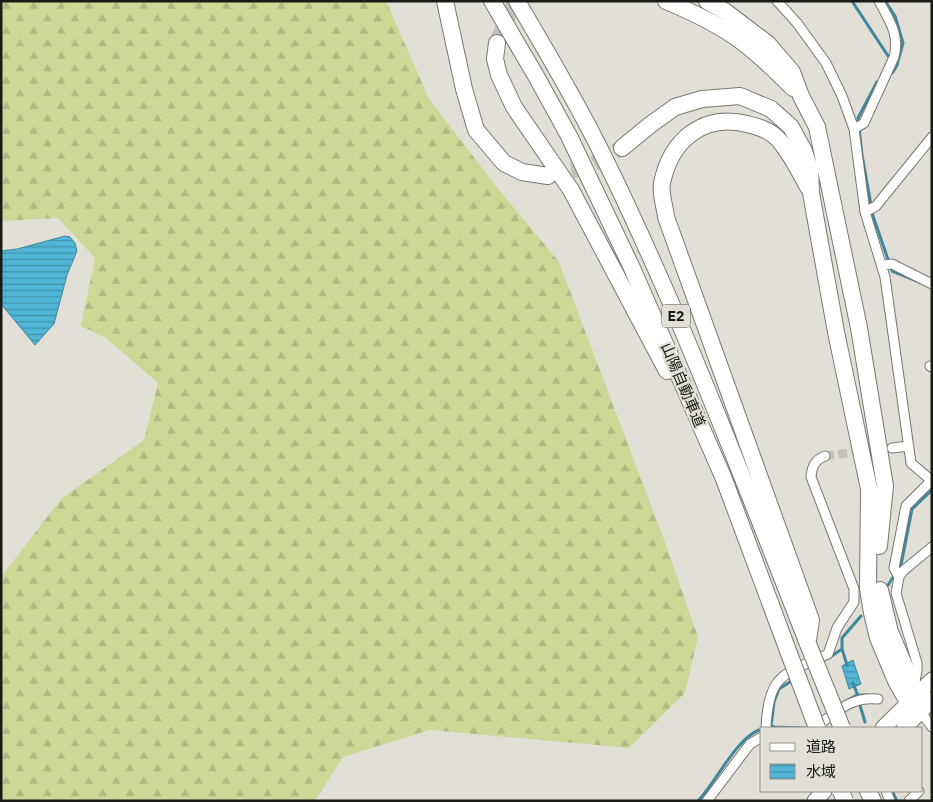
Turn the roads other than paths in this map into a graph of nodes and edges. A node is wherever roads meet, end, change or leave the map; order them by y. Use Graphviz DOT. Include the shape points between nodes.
graph roads {
  1 [pos="445,1"];
  2 [pos="492,1"];
  3 [pos="517,1"];
  4 [pos="666,1"];
  5 [pos="707,1"];
  6 [pos="777,1"];
  7 [pos="879,1"];
  8 [pos="497,43"];
  9 [pos="801,96"];
  10 [pos="858,127"];
  11 [pos="932,137"];
  12 [pos="622,148"];
  13 [pos="548,176"];
  14 [pos="811,193"];
  15 [pos="869,211"];
  16 [pos="887,264"];
  17 [pos="932,284"];
  18 [pos="909,446"];
  19 [pos="892,448"];
  20 [pos="825,456"];
  21 [pos="724,479"];
  22 [pos="932,481"];
  23 [pos="932,547"];
  24 [pos="898,574"];
  25 [pos="808,644"];
  26 [pos="932,680"];
  27 [pos="878,699"];
  28 [pos="918,699"];
  29 [pos="766,727"];
  30 [pos="816,727"];
  31 [pos="817,727"];
  32 [pos="842,727"];
  33 [pos="884,727"];
  34 [pos="904,727"];
  35 [pos="932,727"];
  36 [pos="760,738"];
  37 [pos="845,792"];
  38 [pos="918,792"];
  39 [pos="707,801"];
  40 [pos="836,801"];
  41 [pos="909,801"];
  1 -- 13 [label="highway" via="476,130 504,163 522,172"];
  2 -- 21 [label="highway, 山陽自動車道 / E2" via="536,76 602,203"];
  3 -- 25 [label="highway, 山陽自動車道 / E2" via="589,127 640,234 693,354"];
  4 -- 9 [label="highway" via="740,40"];
  5 -- 9 [label="highway" via="768,44 792,72"];
  6 -- 10 [label="street" via="826,63"];
  7 -- 10 [label="street" via="894,28 897,47 885,78"];
  8 -- 21 [label="highway" via="495,59 499,76 514,107 570,190"];
  9 -- 28 [label="highway" via="817,127 826,165 859,328 885,486 877,562 883,610"];
  10 -- 15 [label="street"];
  11 -- 15 [label="street"];
  12 -- 14 [label="highway" via="675,108 702,99 740,96 771,109 791,127 810,169"];
  14 -- 25 [label="highway" via="777,138 760,127 727,120 699,127 676,146 661,185 666,217 811,620"];
  14 -- 28 [label="highway" via="869,489 868,589 872,613 887,660"];
  15 -- 16 [label="street"];
  16 -- 17 [label="street"];
  16 -- 18 [label="street" via="885,277"];
  18 -- 19 [label="street"];
  18 -- 22 [label="street" via="911,463"];
  20 -- 29 [label="street" via="812,467 811,477 854,589 854,602 837,628 828,654 784,674 776,682 771,693"];
  21 -- 30 [label="highway, 山陽自動車道 / E2, bridge"];
  22 -- 24 [label="street" via="906,506 898,547"];
  23 -- 24 [label="street"];
  24 -- 28 [label="street" via="896,593 917,663"];
  25 -- 32 [label="highway, 山陽自動車道 / E2, bridge"];
  26 -- 28 [label="highway"];
  27 -- 31 [label="street" via="866,698 848,704"];
  28 -- 33 [label="highway"];
  28 -- 34 [label="highway"];
  28 -- 35 [label="street"];
  36 -- 39 [label="street" via="750,744"];
  37 -- 40 [label="highway"];
  38 -- 41 [label="street"];
}
